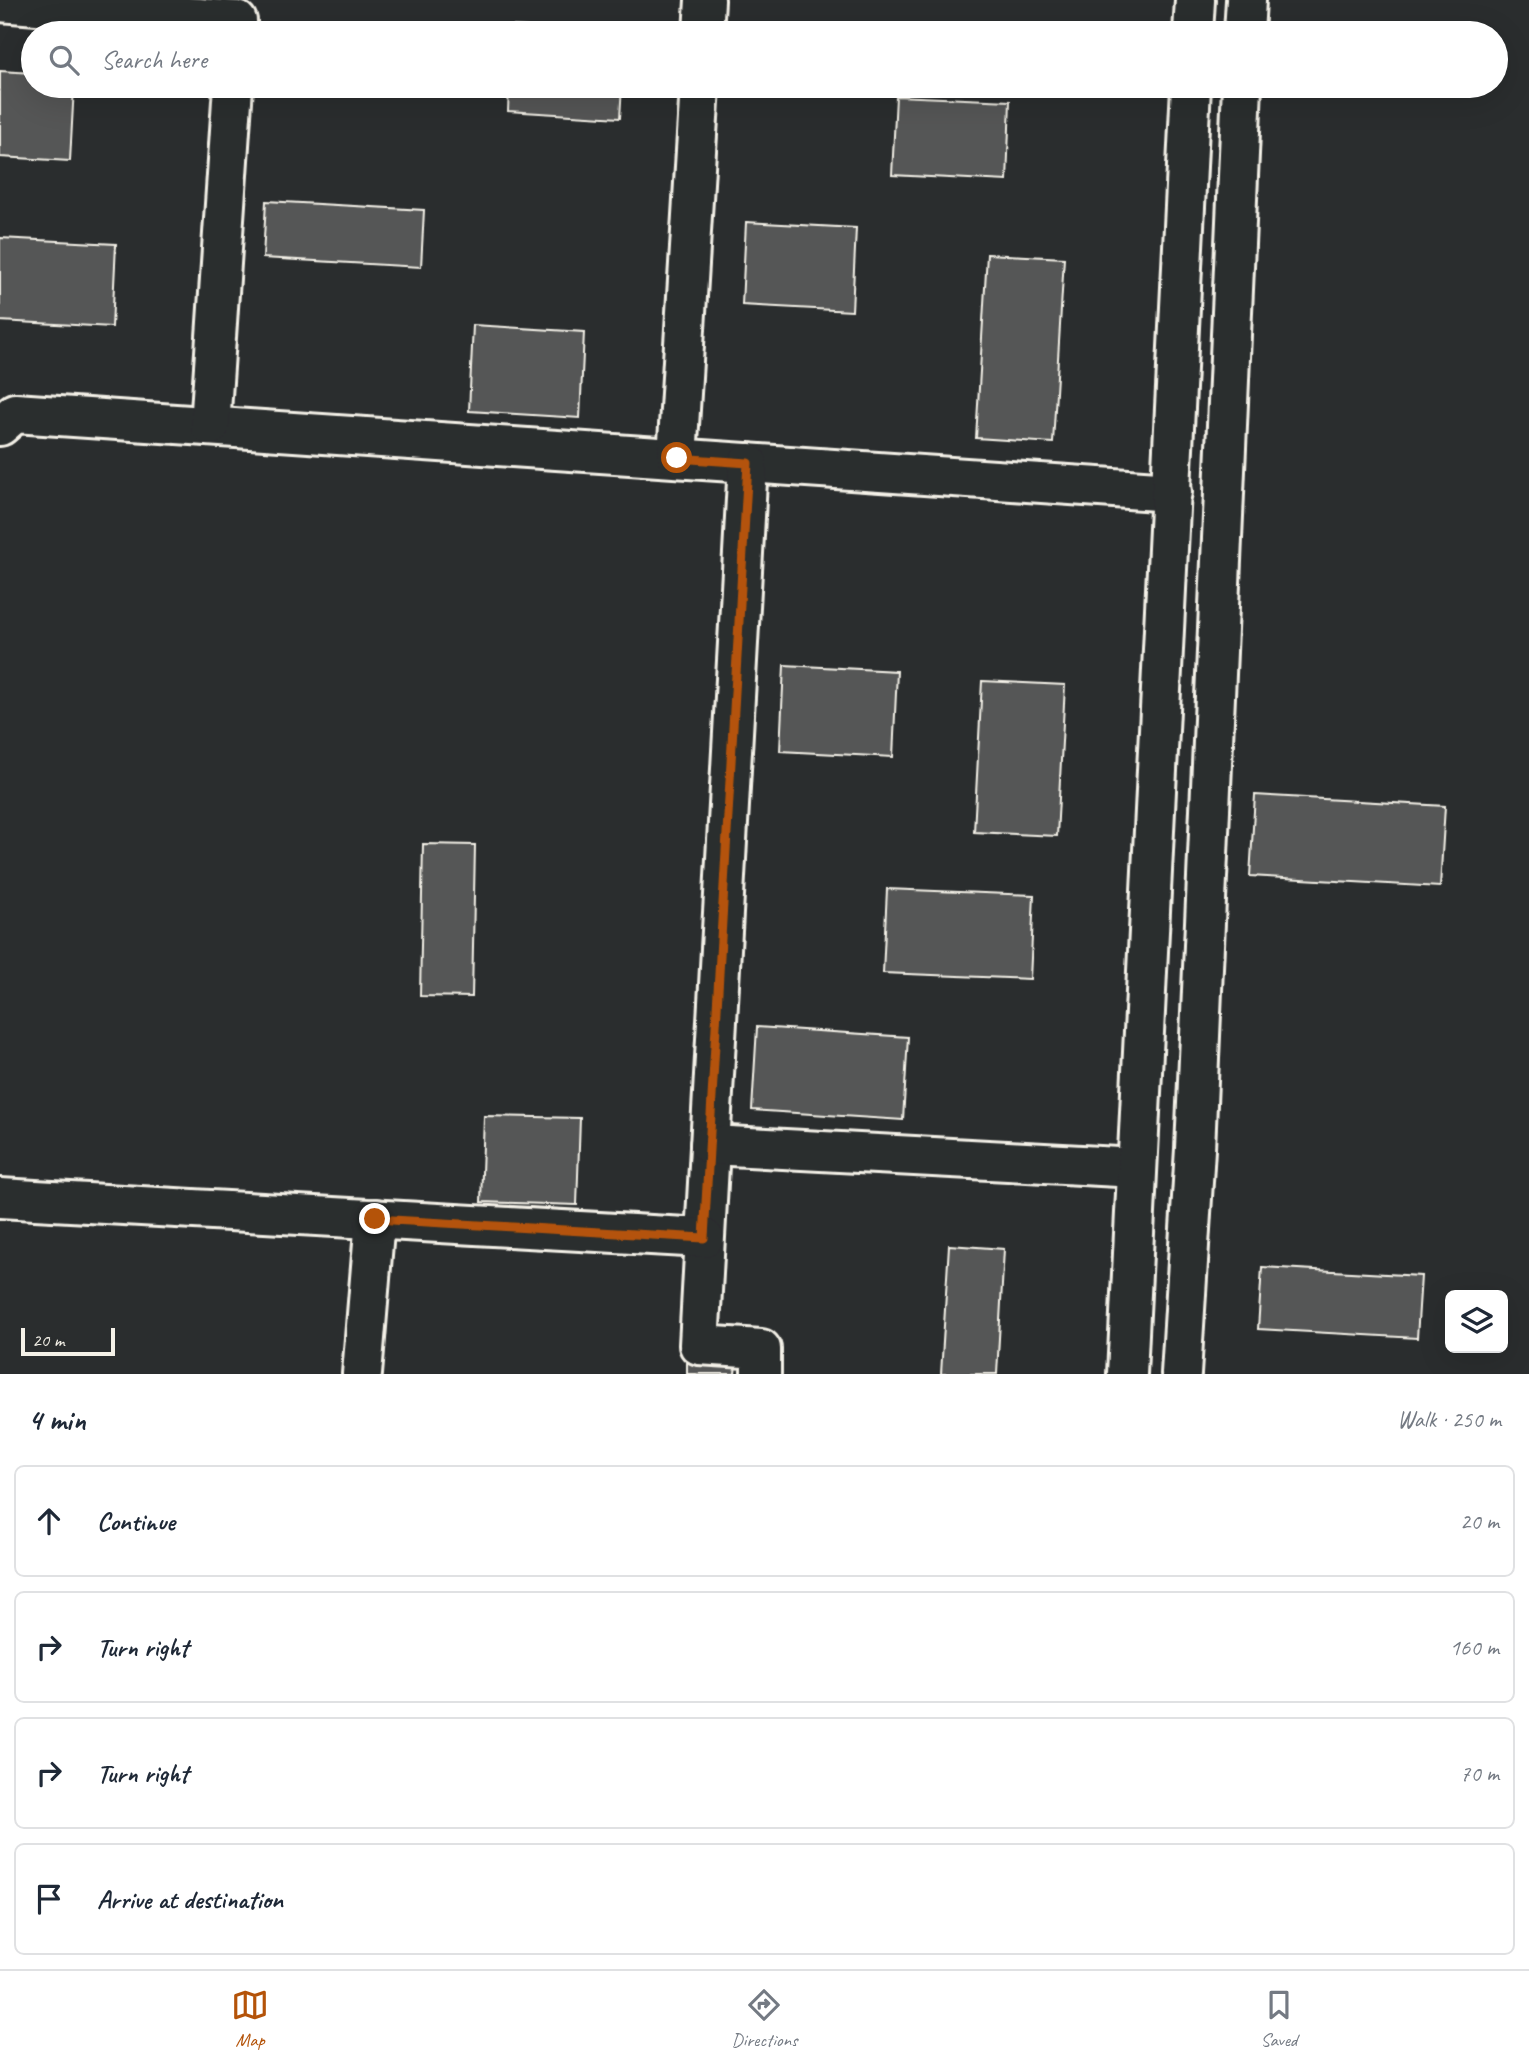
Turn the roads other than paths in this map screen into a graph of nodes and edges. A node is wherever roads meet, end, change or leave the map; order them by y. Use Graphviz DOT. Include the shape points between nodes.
graph roads {
  1 [pos="705,0"];
  2 [pos="1195,0"];
  3 [pos="1246,0"];
  4 [pos="0,2"];
  5 [pos="237,21"];
  6 [pos="704,21"];
  7 [pos="1194,21"];
  8 [pos="1245,21"];
  9 [pos="232,98"];
  10 [pos="699,98"];
  11 [pos="1190,98"];
  12 [pos="1241,98"];
  13 [pos="0,426"];
  14 [pos="210,426"];
  15 [pos="677,458"];
  16 [pos="748,463"];
  17 [pos="1172,492"];
  18 [pos="709,1145"];
  19 [pos="1137,1168"];
  20 [pos="0,1198"];
  21 [pos="375,1219"];
  22 [pos="704,1238"];
  23 [pos="362,1374"];
  24 [pos="761,1374"];
  25 [pos="1126,1374"];
  26 [pos="1181,1374"];
  1 -- 6 [label="street"];
  2 -- 7 [label="street"];
  3 -- 8 [label="street"];
  4 -- 5 [label="street"];
  9 -- 14 [label="street"];
  10 -- 15 [label="street"];
  11 -- 17 [label="street"];
  12 -- 26 [label="street" via="1196,1135"];
  13 -- 14 [label="street" via="15,412"];
  14 -- 15 [label="street"];
  15 -- 16 [label="street"];
  16 -- 17 [label="street"];
  16 -- 18 [label="street"];
  17 -- 19 [label="street"];
  18 -- 19 [label="street"];
  18 -- 22 [label="street"];
  19 -- 25 [label="street"];
  20 -- 21 [label="street"];
  21 -- 22 [label="street"];
  21 -- 23 [label="street"];
  22 -- 24 [label="street" via="699,1345 761,1349"];
}
